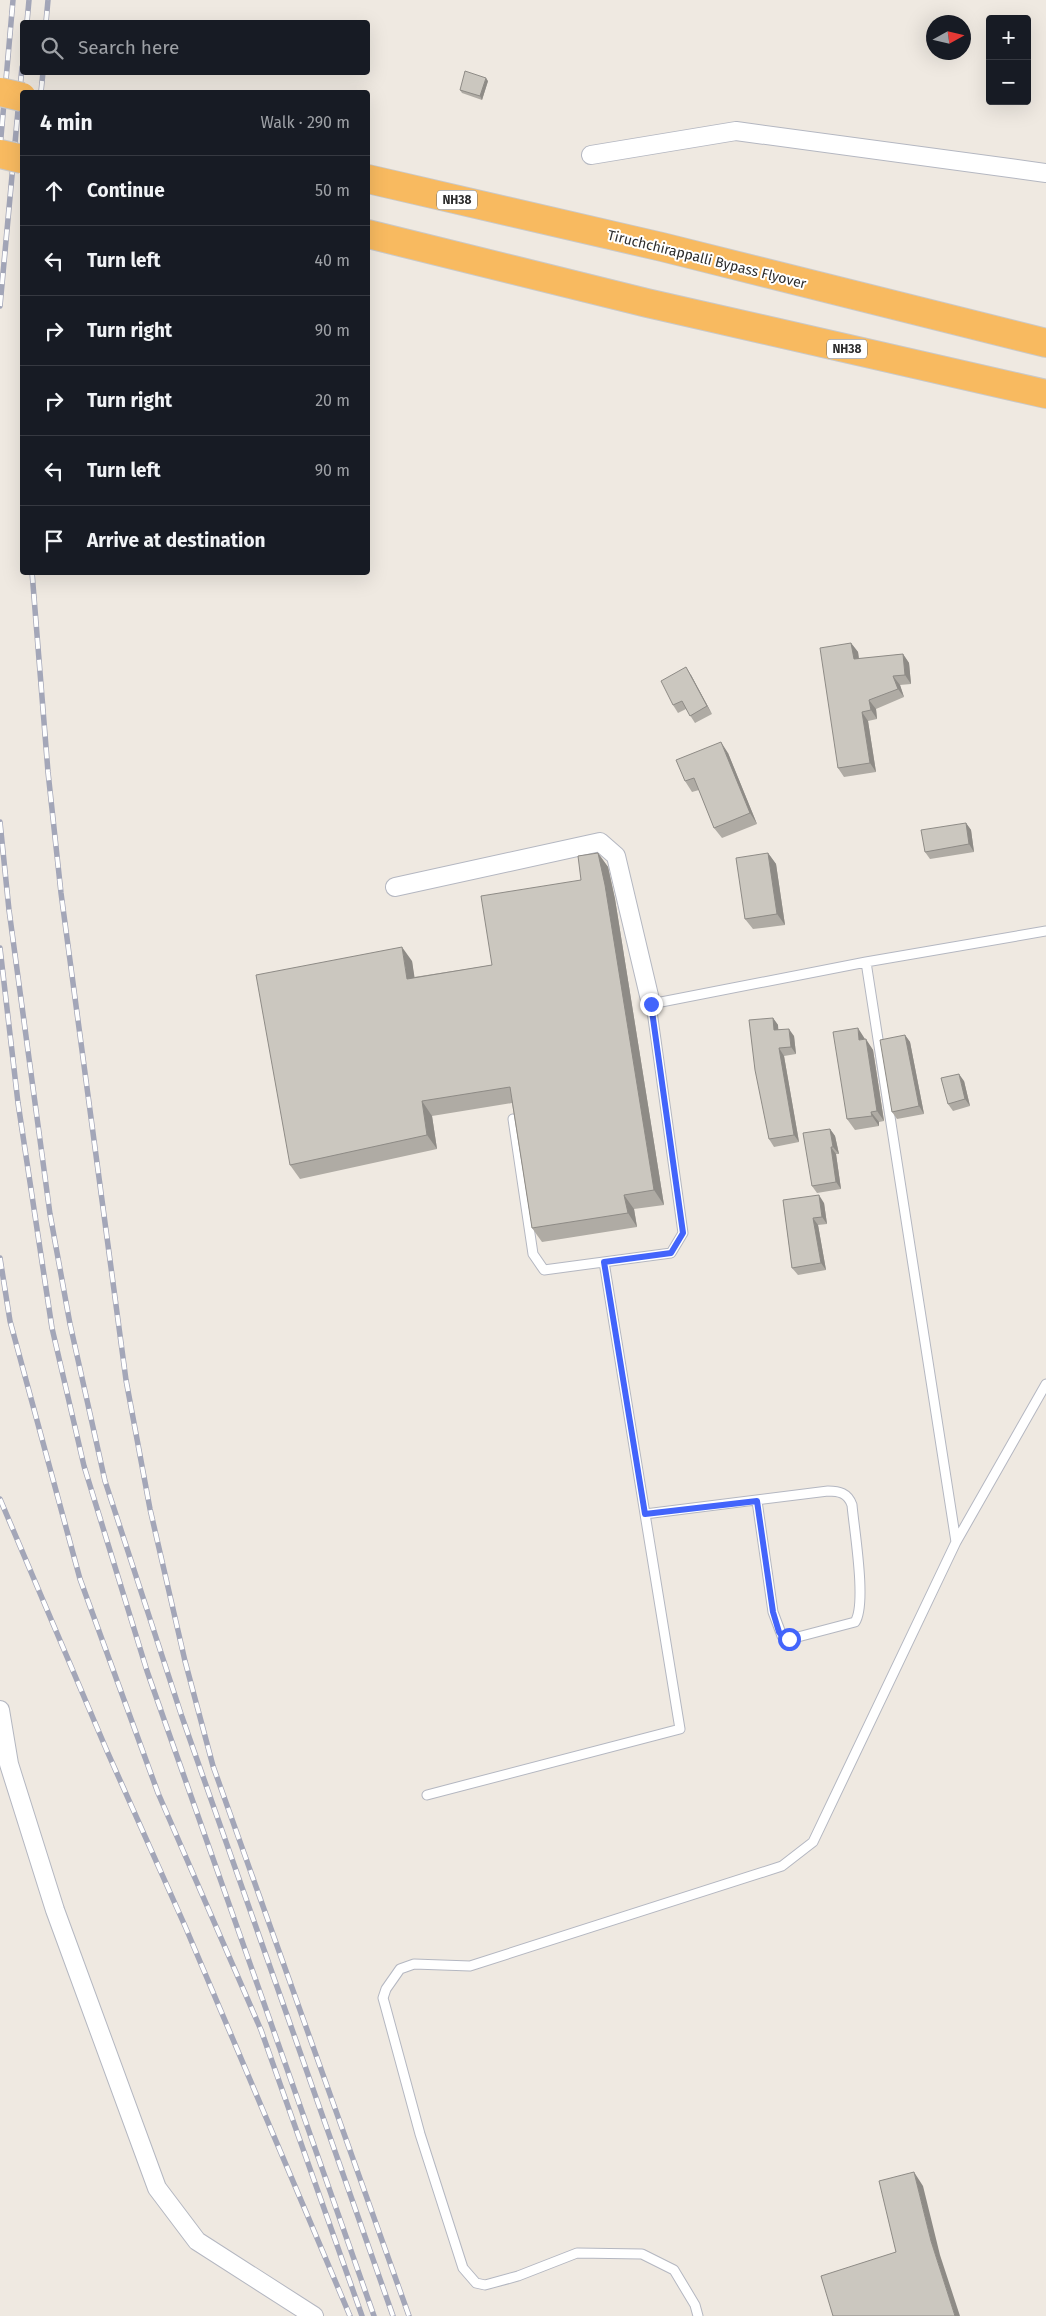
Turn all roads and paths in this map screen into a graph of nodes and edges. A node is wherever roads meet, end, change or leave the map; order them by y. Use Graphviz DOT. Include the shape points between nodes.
graph roads {
  1 [pos="0,92"];
  2 [pos="20,97"];
  3 [pos="0,154"];
  4 [pos="591,155"];
  5 [pos="20,159"];
  6 [pos="1046,173"];
  7 [pos="370,179"];
  8 [pos="370,234"];
  9 [pos="1046,343"];
  10 [pos="1046,394"];
  11 [pos="395,887"];
  12 [pos="1046,931"];
  13 [pos="866,962"];
  14 [pos="651,1004"];
  15 [pos="513,1119"];
  16 [pos="604,1262"];
  17 [pos="1046,1384"];
  18 [pos="757,1501"];
  19 [pos="645,1514"];
  20 [pos="956,1542"];
  21 [pos="0,1710"];
  22 [pos="427,1795"];
  23 [pos="301,2314"];
  24 [pos="698,2316"];
  1 -- 2 [label="highway, bridge"];
  3 -- 5 [label="highway, bridge"];
  4 -- 6 [label="street" via="736,131"];
  7 -- 9 [label="highway, Tiruchchirappalli Bypass Flyover / NH38" via="662,247"];
  8 -- 10 [label="highway, NH38" via="647,303"];
  11 -- 14 [label="street" via="600,842 616,856"];
  12 -- 13 [label="lane"];
  13 -- 14 [label="lane"];
  13 -- 20 [label="lane"];
  14 -- 16 [label="lane" via="683,1233 671,1253"];
  15 -- 16 [label="lane" via="533,1254 544,1270"];
  16 -- 19 [label="lane"];
  17 -- 20 [label="lane"];
  18 -- 18 [label="lane" via="828,1491 843,1493 849,1498 860,1578 860,1609 855,1622 794,1638 782,1636 773,1612"];
  18 -- 19 [label="lane"];
  19 -- 22 [label="lane" via="680,1729"];
  20 -- 24 [label="lane" via="812,1842 805,1848 782,1866 470,1966 414,1964 400,1969 386,1989 385,2005 420,2134 463,2268 469,2276 476,2283 485,2285 577,2253 642,2254 674,2270"];
  21 -- 23 [label="street" via="9,1764 55,1910 157,2188 197,2241"];
}
